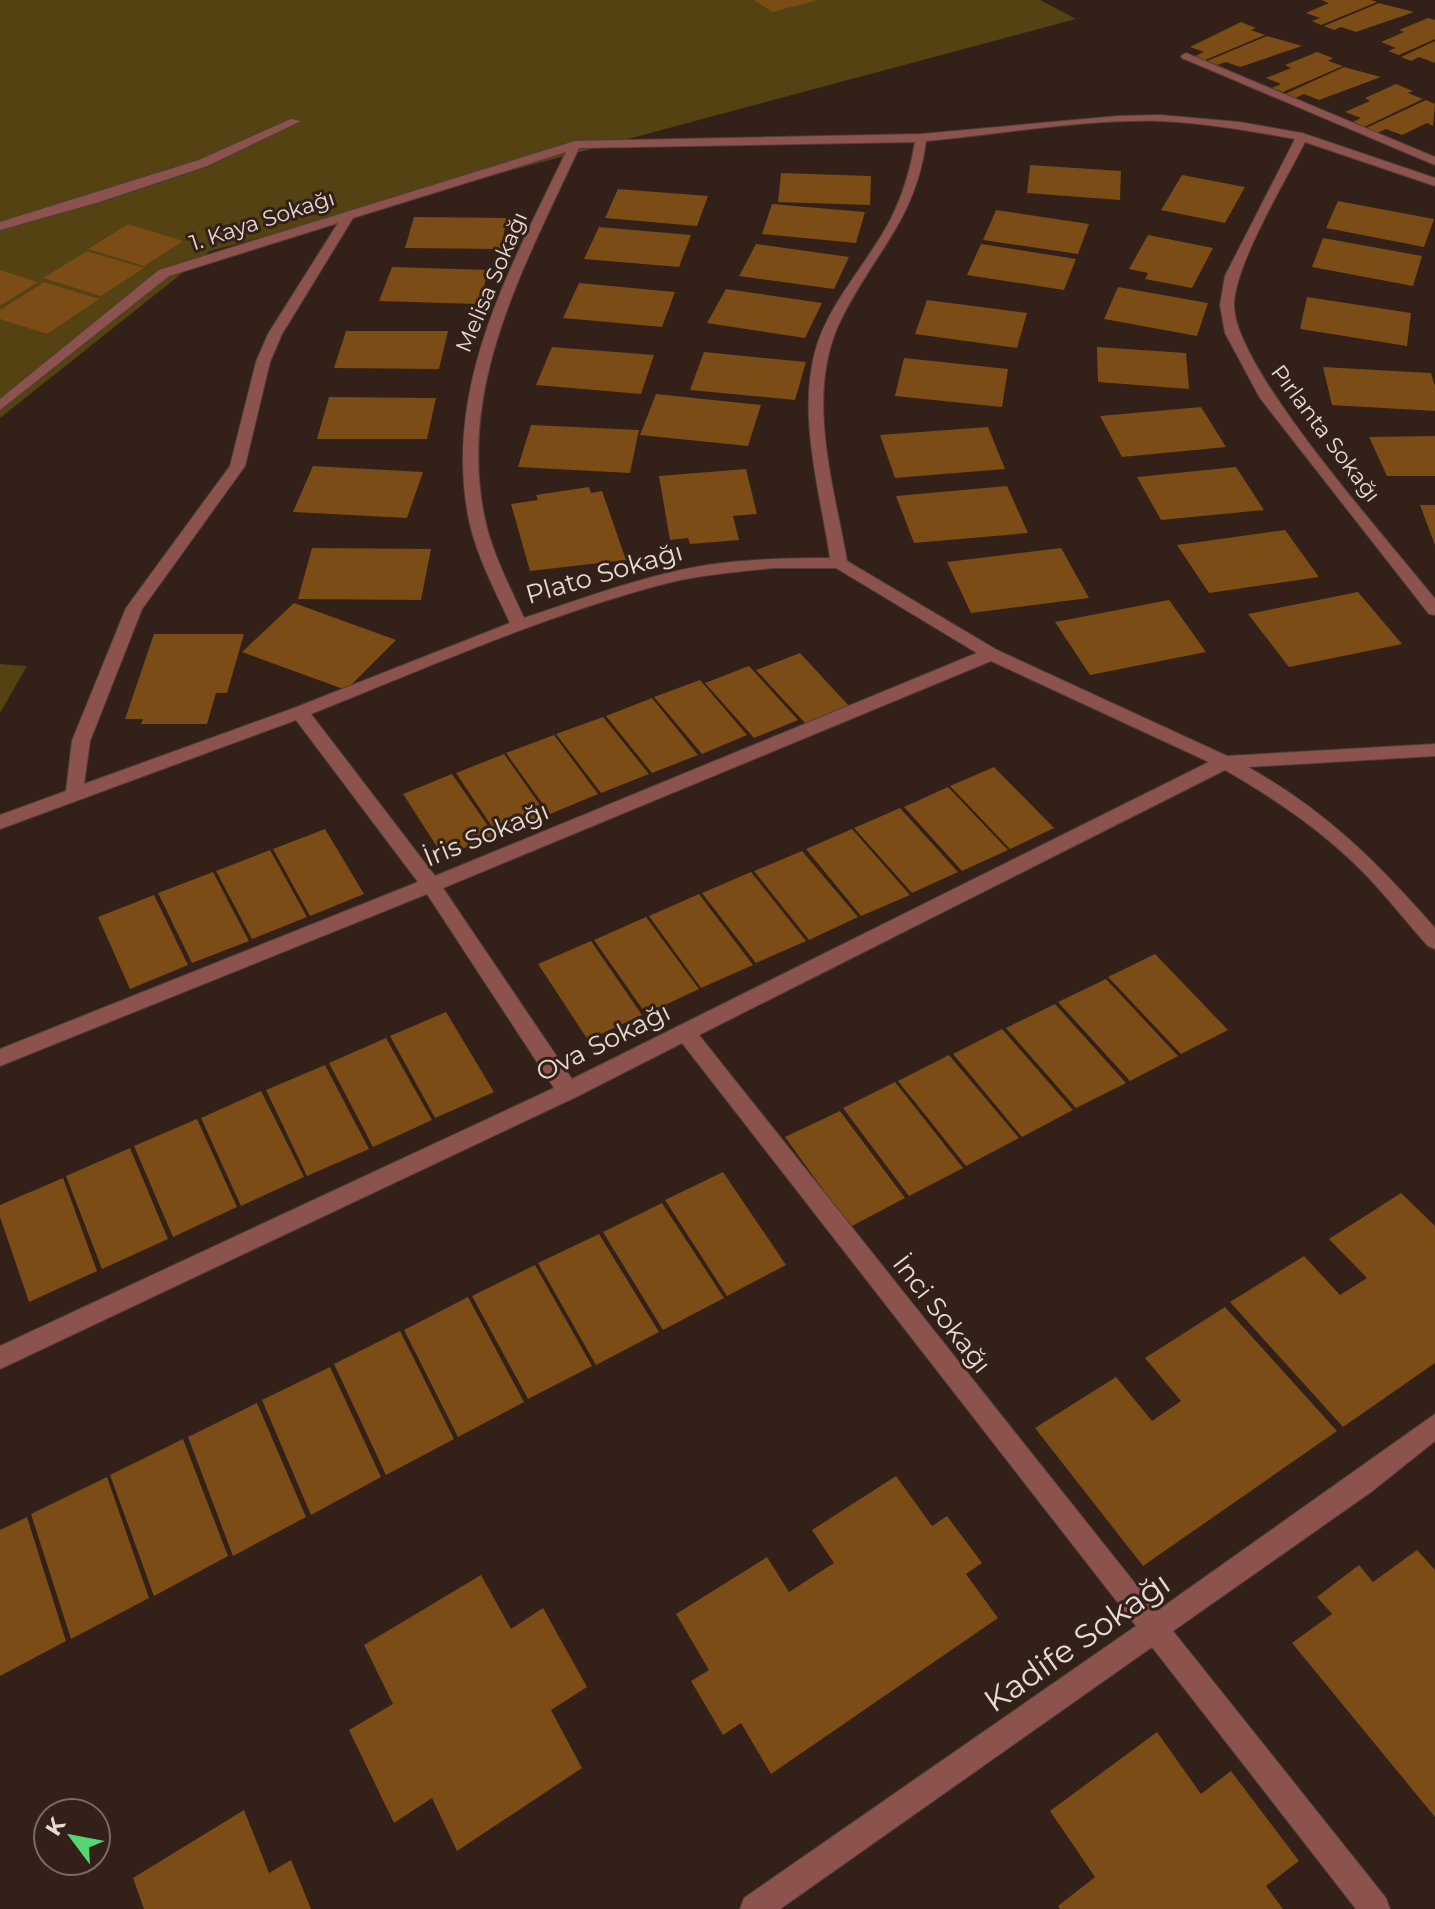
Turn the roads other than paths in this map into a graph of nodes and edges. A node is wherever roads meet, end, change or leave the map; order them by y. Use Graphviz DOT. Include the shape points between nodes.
graph roads {
  1 [pos="1186,56"];
  2 [pos="295,121"];
  3 [pos="1302,137"];
  4 [pos="921,138"];
  5 [pos="575,145"];
  6 [pos="1435,161"];
  7 [pos="1435,182"];
  8 [pos="350,213"];
  9 [pos="0,226"];
  10 [pos="0,406"];
  11 [pos="839,563"];
  12 [pos="1435,610"];
  13 [pos="519,625"];
  14 [pos="991,654"];
  15 [pos="300,712"];
  16 [pos="1435,750"];
  17 [pos="1225,762"];
  18 [pos="75,794"];
  19 [pos="0,822"];
  20 [pos="431,885"];
  21 [pos="1435,941"];
  22 [pos="686,1033"];
  23 [pos="0,1058"];
  24 [pos="568,1091"];
  25 [pos="0,1358"];
  26 [pos="1435,1426"];
  27 [pos="1154,1630"];
  28 [pos="755,1909"];
  29 [pos="1375,1909"];
  1 -- 6 [label="street"];
  2 -- 9 [label="street" via="203,163"];
  3 -- 4 [label="street, 1. Kaya Sokağı" via="1160,118"];
  3 -- 7 [label="street, 1. Kaya Sokağı"];
  3 -- 12 [label="street, Pırlanta Sokağı" via="1232,276 1227,305 1232,333 1265,395"];
  4 -- 5 [label="street, 1. Kaya Sokağı"];
  4 -- 11 [label="street" via="902,211 839,310 823,346 818,424"];
  5 -- 8 [label="street, 1. Kaya Sokağı"];
  5 -- 13 [label="street, Melisa Sokağı" via="487,340 469,418 476,515 488,558"];
  8 -- 10 [label="street, 1. Kaya Sokağı" via="164,273"];
  8 -- 18 [label="street" via="275,334 237,466 134,608 81,741"];
  11 -- 13 [label="street, Plato Sokağı" via="708,570"];
  11 -- 14 [label="street"];
  13 -- 15 [label="street, Plato Sokağı"];
  14 -- 17 [label="street"];
  14 -- 20 [label="street, İris Sokağı"];
  15 -- 18 [label="street, Plato Sokağı"];
  15 -- 20 [label="street"];
  16 -- 17 [label="street"];
  17 -- 21 [label="street" via="1327,828 1370,867"];
  17 -- 22 [label="street, Ova Sokağı"];
  18 -- 19 [label="street, Plato Sokağı"];
  20 -- 23 [label="street, İris Sokağı"];
  20 -- 24 [label="street"];
  22 -- 24 [label="street, Ova Sokağı"];
  22 -- 27 [label="street, İnci Sokağı"];
  24 -- 25 [label="street, Ova Sokağı"];
  26 -- 27 [label="street, Kadife Sokağı"];
  27 -- 28 [label="street, Kadife Sokağı"];
  27 -- 29 [label="street, İnci Sokağı"];
}
